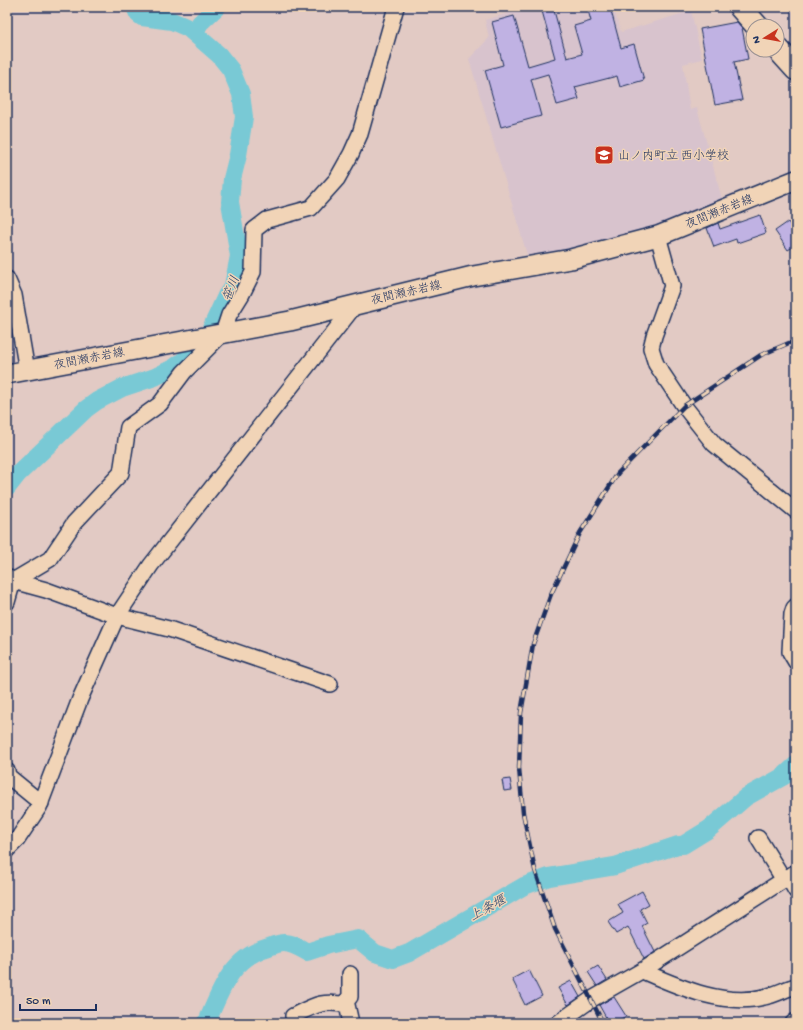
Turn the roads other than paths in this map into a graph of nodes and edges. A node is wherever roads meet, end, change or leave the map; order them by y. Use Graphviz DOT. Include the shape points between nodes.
graph roads {
  1 [pos="396,7"];
  2 [pos="740,7"];
  3 [pos="750,18"];
  4 [pos="785,57"];
  5 [pos="796,69"];
  6 [pos="796,180"];
  7 [pos="658,236"];
  8 [pos="7,280"];
  9 [pos="356,304"];
  10 [pos="212,335"];
  11 [pos="27,371"];
  12 [pos="7,374"];
  13 [pos="796,511"];
  14 [pos="10,579"];
  15 [pos="7,602"];
  16 [pos="796,606"];
  17 [pos="117,616"];
  18 [pos="796,662"];
  19 [pos="330,684"];
  20 [pos="7,771"];
  21 [pos="40,803"];
  22 [pos="758,838"];
  23 [pos="7,850"];
  24 [pos="789,876"];
  25 [pos="796,891"];
  26 [pos="643,970"];
  27 [pos="350,974"];
  28 [pos="796,986"];
  29 [pos="343,1004"];
  30 [pos="796,1020"];
  31 [pos="294,1023"];
  32 [pos="351,1023"];
  33 [pos="558,1023"];
  34 [pos="793,1023"];
  1 -- 10 [label="street" via="360,134 337,179 310,208 267,220 254,230 253,272 229,315"];
  2 -- 3 [label="highway"];
  4 -- 5 [label="highway"];
  6 -- 7 [label="main road, 夜間瀬赤岩線"];
  7 -- 9 [label="main road, 夜間瀬赤岩線" via="571,259 473,276"];
  7 -- 13 [label="street" via="672,286 651,348 656,364 714,444"];
  8 -- 11 [label="street" via="14,295"];
  9 -- 10 [label="main road, 夜間瀬赤岩線" via="290,321"];
  9 -- 17 [label="street" via="151,565"];
  10 -- 11 [label="main road, 夜間瀬赤岩線"];
  10 -- 14 [label="street" via="160,404 128,428 120,473 74,523 50,559"];
  11 -- 12 [label="main road, 夜間瀬赤岩線"];
  14 -- 15 [label="street"];
  14 -- 17 [label="street"];
  16 -- 18 [label="street" via="792,614 790,652"];
  17 -- 19 [label="street" via="169,628"];
  17 -- 21 [label="street" via="80,699"];
  20 -- 21 [label="street" via="8,776"];
  21 -- 23 [label="street" via="17,840"];
  22 -- 24 [label="street"];
  24 -- 25 [label="street"];
  24 -- 26 [label="street"];
  26 -- 28 [label="street" via="679,987 734,1000 763,998"];
  26 -- 33 [label="street" via="592,999"];
  27 -- 29 [label="street" via="350,997"];
  29 -- 31 [label="street" via="318,1004 293,1016"];
  29 -- 32 [label="street" via="347,1005"];
  30 -- 34 [label="street"];
}
